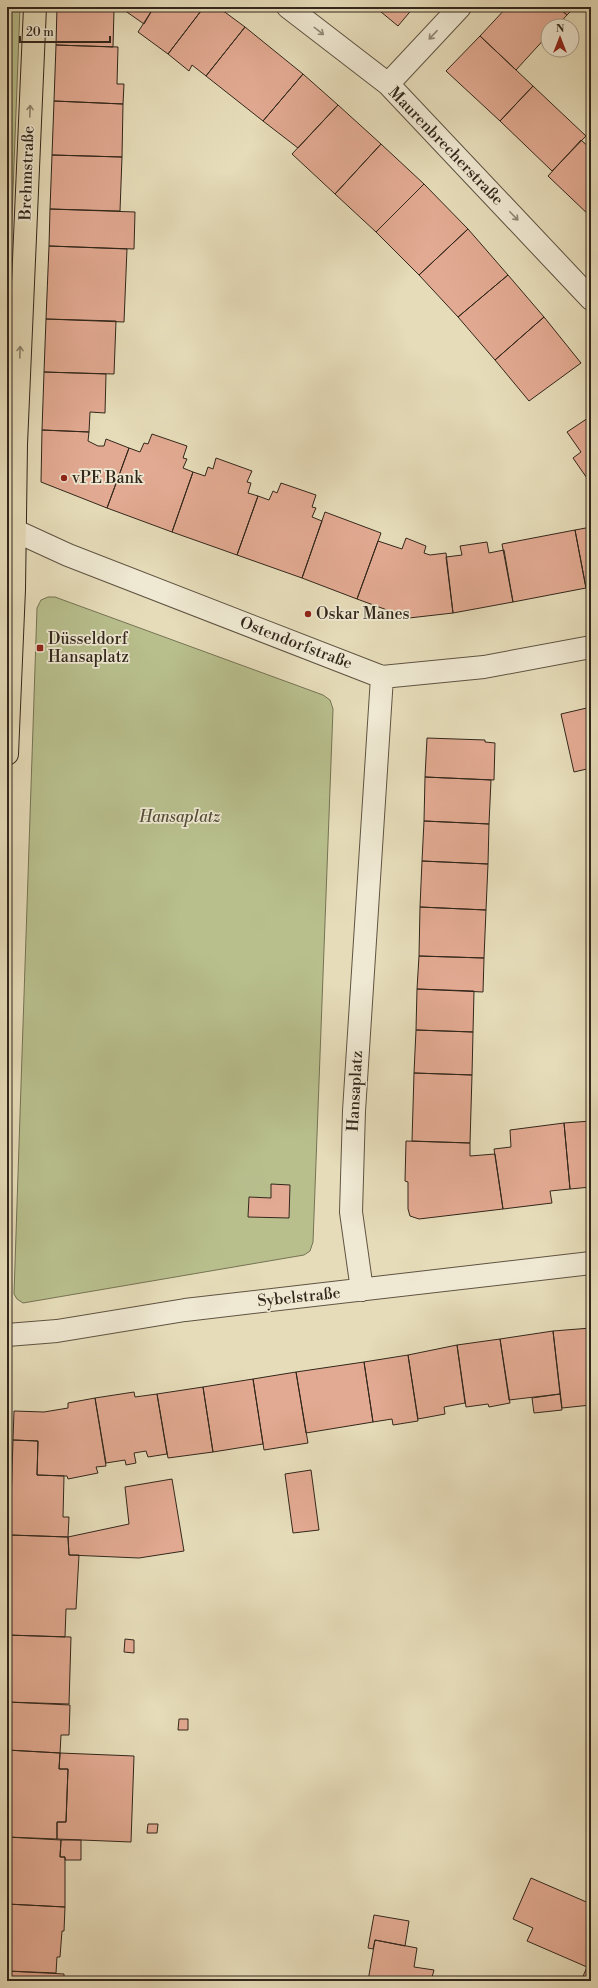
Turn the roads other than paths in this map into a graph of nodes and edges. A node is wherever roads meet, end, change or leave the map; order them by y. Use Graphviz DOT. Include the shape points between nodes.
graph roads {
  1 [pos="35,7"];
  2 [pos="288,7"];
  3 [pos="460,7"];
  4 [pos="388,84"];
  5 [pos="591,299"];
  6 [pos="11,529"];
  7 [pos="591,647"];
  8 [pos="382,677"];
  9 [pos="7,754"];
  10 [pos="591,1263"];
  11 [pos="362,1290"];
  12 [pos="7,1335"];
  6 -- 1 [label="main road, Brehmstraße, one-way"];
  2 -- 4 [label="street, Maurenbrecherstraße, one-way"];
  3 -- 4 [label="street, one-way"];
  4 -- 5 [label="street, Maurenbrecherstraße, one-way"];
  6 -- 8 [label="street, Ostendorfstraße" via="68,555"];
  6 -- 9 [label="main road, Brehmstraße"];
  7 -- 8 [label="street, Ostendorfstraße" via="484,667"];
  8 -- 11 [label="street, Hansaplatz" via="354,1112 351,1212"];
  10 -- 11 [label="street, Sybelstraße"];
  11 -- 12 [label="street, Sybelstraße" via="185,1310 57,1331"];
}
